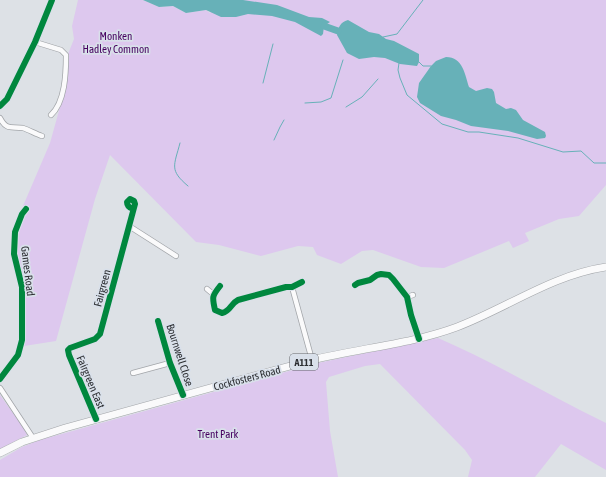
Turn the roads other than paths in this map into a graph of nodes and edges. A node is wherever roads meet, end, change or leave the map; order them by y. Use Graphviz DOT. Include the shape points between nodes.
graph roads {
  1 [pos="52,0"];
  2 [pos="35,42"];
  3 [pos="0,106"];
  4 [pos="51,115"];
  5 [pos="0,118"];
  6 [pos="42,136"];
  7 [pos="26,209"];
  8 [pos="133,209"];
  9 [pos="129,226"];
  10 [pos="176,256"];
  11 [pos="606,267"];
  12 [pos="302,282"];
  13 [pos="355,285"];
  14 [pos="220,286"];
  15 [pos="292,288"];
  16 [pos="207,290"];
  17 [pos="213,294"];
  18 [pos="413,295"];
  19 [pos="407,297"];
  20 [pos="158,321"];
  21 [pos="419,338"];
  22 [pos="68,353"];
  23 [pos="312,360"];
  24 [pos="170,363"];
  25 [pos="133,373"];
  26 [pos="0,379"];
  27 [pos="0,388"];
  28 [pos="2,393"];
  29 [pos="183,395"];
  30 [pos="96,419"];
  31 [pos="33,438"];
  32 [pos="0,453"];
  1 -- 2 [label="street"];
  2 -- 3 [label="street"];
  2 -- 4 [label="street" via="61,50 66,55 61,100 57,110"];
  5 -- 6 [label="street" via="9,128 24,128"];
  7 -- 26 [label="street, Games Road" via="15,232 14,254 22,287 22,340 18,355"];
  8 -- 9 [label="street, Fairgreen"];
  9 -- 10 [label="street"];
  9 -- 22 [label="street, Fairgreen" via="100,334 95,339 70,348"];
  11 -- 21 [label="main road, Cockfosters Road / A111" via="569,276 468,322"];
  12 -- 15 [label="street"];
  13 -- 19 [label="street" via="385,274 393,279"];
  14 -- 17 [label="street"];
  15 -- 17 [label="street" via="286,287 238,300 229,311 222,313 215,310"];
  15 -- 23 [label="street"];
  16 -- 17 [label="street"];
  18 -- 19 [label="street"];
  19 -- 21 [label="street"];
  20 -- 24 [label="street, Bournwell Close"];
  21 -- 23 [label="main road, Cockfosters Road / A111"];
  22 -- 30 [label="street, Fairgreen East"];
  23 -- 29 [label="main road, Cockfosters Road / A111"];
  24 -- 25 [label="street"];
  24 -- 29 [label="street, Bournwell Close"];
  27 -- 28 [label="street"];
  28 -- 31 [label="street"];
  29 -- 30 [label="main road, Cockfosters Road / A111"];
  30 -- 31 [label="main road, Cockfosters Road / A111"];
  31 -- 32 [label="main road, Cockfosters Road / A111"];
}
